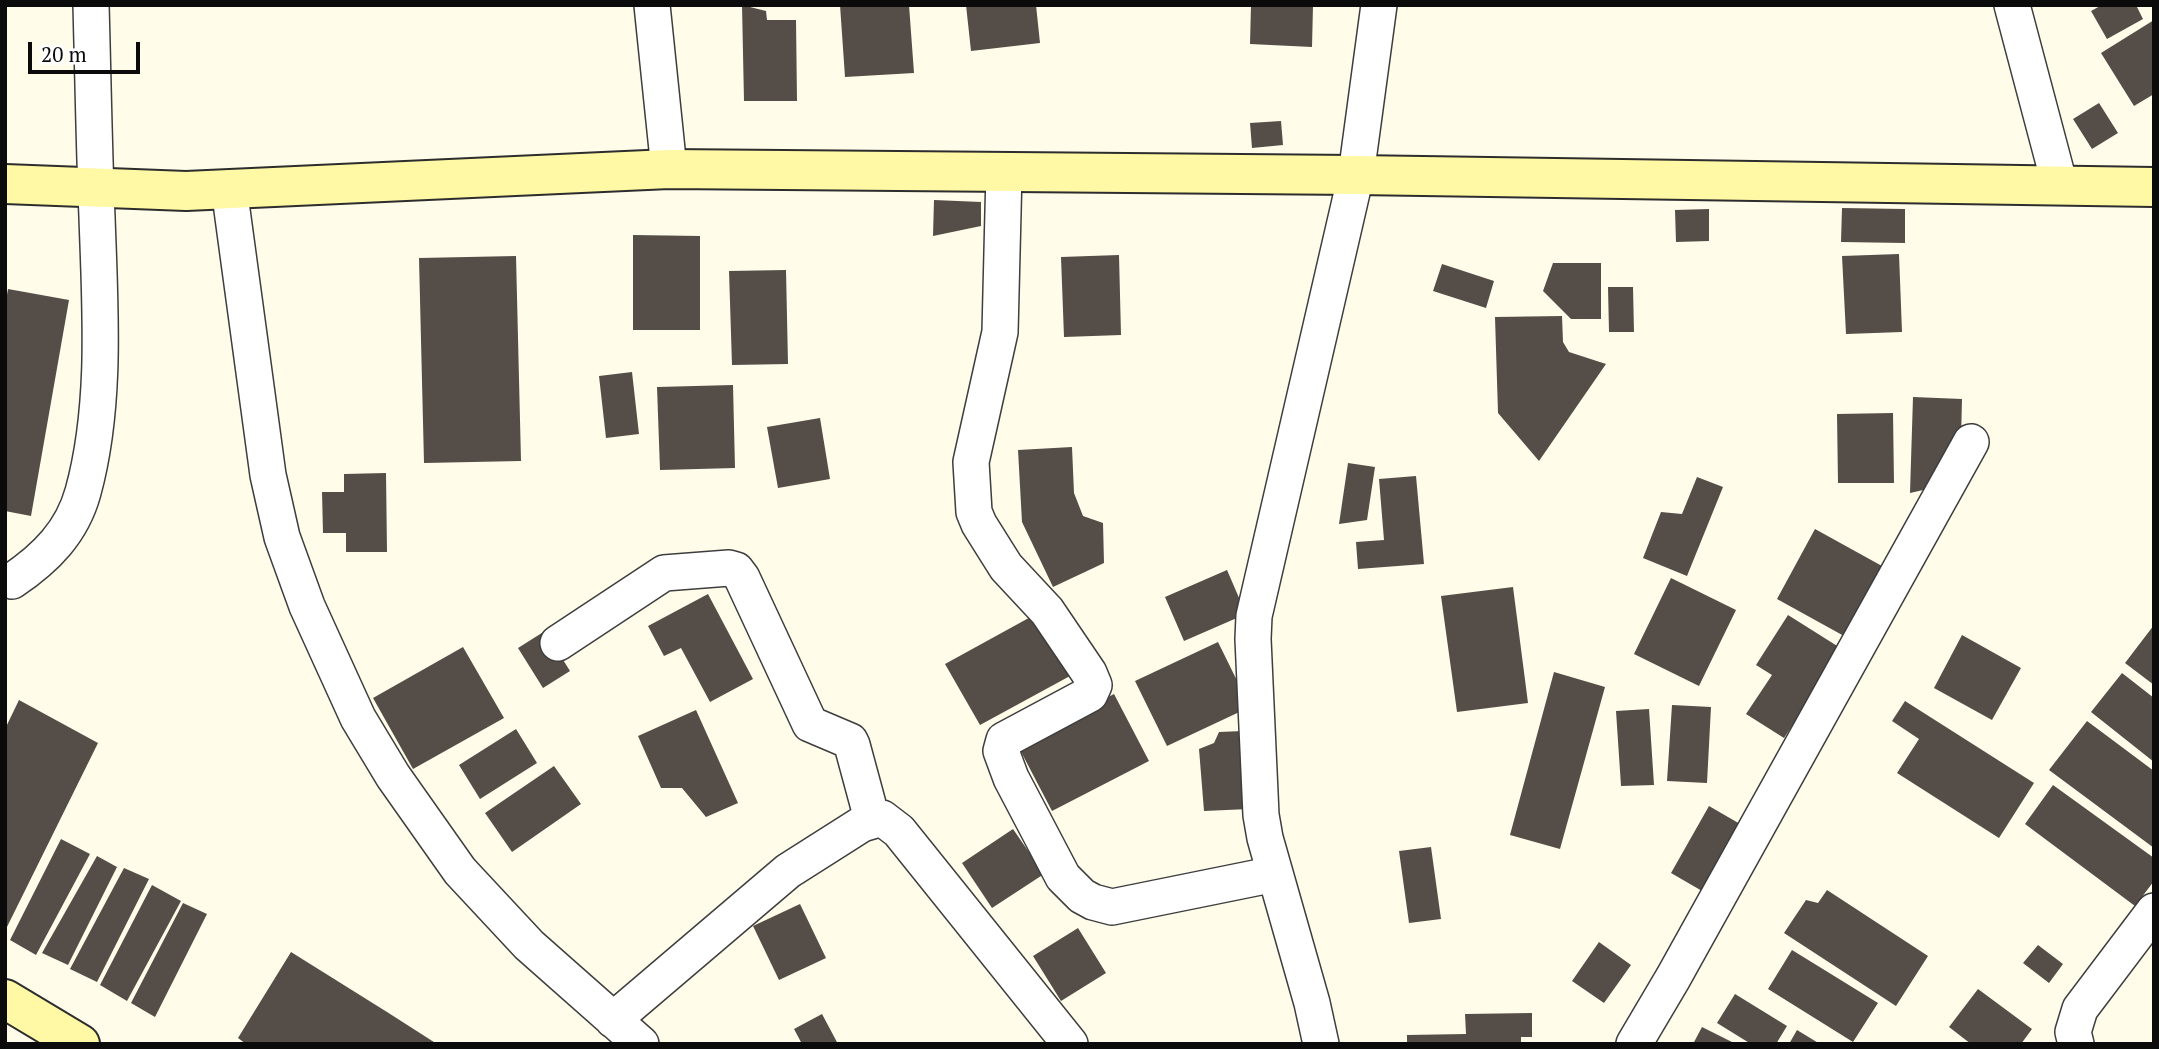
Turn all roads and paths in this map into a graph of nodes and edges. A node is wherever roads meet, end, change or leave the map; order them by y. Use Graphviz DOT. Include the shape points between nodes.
graph roads {
  1 [pos="91,5"];
  2 [pos="652,5"];
  3 [pos="1379,5"];
  4 [pos="2012,5"];
  5 [pos="669,169"];
  6 [pos="1004,172"];
  7 [pos="1356,175"];
  8 [pos="5,184"];
  9 [pos="2060,186"];
  10 [pos="96,187"];
  11 [pos="2154,187"];
  12 [pos="229,188"];
  13 [pos="1971,442"];
  14 [pos="8,588"];
  15 [pos="558,643"];
  16 [pos="872,819"];
  17 [pos="1275,874"];
  18 [pos="2154,911"];
  19 [pos="10,1013"];
  20 [pos="613,1020"];
  21 [pos="72,1042"];
  22 [pos="641,1044"];
  23 [pos="1070,1044"];
  24 [pos="1321,1044"];
  25 [pos="1634,1044"];
  26 [pos="2076,1044"];
  1 -- 10 [label="street"];
  2 -- 5 [label="street"];
  3 -- 7 [label="street"];
  4 -- 9 [label="street"];
  5 -- 6 [label="street"];
  5 -- 12 [label="street"];
  6 -- 7 [label="street"];
  6 -- 17 [label="street" via="1000,332 971,462 974,512 1006,567 1047,611 1094,685 1090,694 1004,740 1002,751 1011,778 1063,877 1093,902 1112,907"];
  7 -- 9 [label="street"];
  7 -- 17 [label="street" via="1254,616 1261,816"];
  8 -- 10 [label="street"];
  9 -- 11 [label="street"];
  10 -- 12 [label="street"];
  10 -- 14 [label="street" via="101,343 94,432 83,492 61,537 41,562"];
  12 -- 20 [label="street" via="268,475 282,537 307,606 358,718 460,872 529,945"];
  13 -- 25 [label="street"];
  15 -- 16 [label="street" via="664,573 736,570 810,724 850,740"];
  16 -- 20 [label="street" via="788,872"];
  16 -- 23 [label="street" via="882,818 899,831"];
  17 -- 24 [label="street"];
  18 -- 26 [label="street" via="2080,1009 2073,1032"];
  19 -- 21 [label="street"];
  20 -- 22 [label="street"];
}
